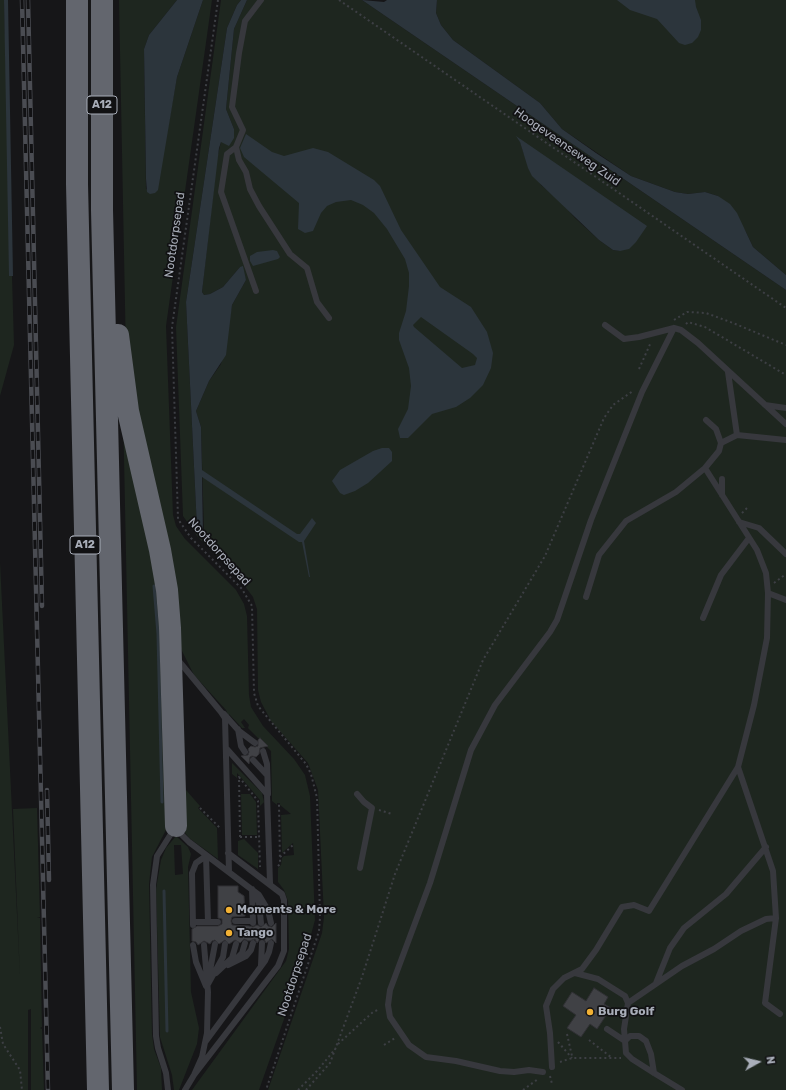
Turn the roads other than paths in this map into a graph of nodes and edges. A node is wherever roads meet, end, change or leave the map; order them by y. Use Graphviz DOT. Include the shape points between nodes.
graph roads {
  1 [pos="77,0"];
  2 [pos="102,0"];
  3 [pos="261,0"];
  4 [pos="236,147"];
  5 [pos="102,210"];
  6 [pos="256,291"];
  7 [pos="329,318"];
  8 [pos="605,325"];
  9 [pos="677,329"];
  10 [pos="728,372"];
  11 [pos="765,405"];
  12 [pos="786,408"];
  13 [pos="706,420"];
  14 [pos="786,424"];
  15 [pos="736,435"];
  16 [pos="786,440"];
  17 [pos="721,443"];
  18 [pos="705,468"];
  19 [pos="722,478"];
  20 [pos="722,496"];
  21 [pos="739,522"];
  22 [pos="749,538"];
  23 [pos="786,554"];
  24 [pos="768,590"];
  25 [pos="586,597"];
  26 [pos="786,600"];
  27 [pos="703,618"];
  28 [pos="171,649"];
  29 [pos="220,710"];
  30 [pos="238,729"];
  31 [pos="255,742"];
  32 [pos="226,748"];
  33 [pos="263,751"];
  34 [pos="245,752"];
  35 [pos="253,760"];
  36 [pos="738,767"];
  37 [pos="268,781"];
  38 [pos="357,794"];
  39 [pos="268,802"];
  40 [pos="176,826"];
  41 [pos="766,847"];
  42 [pos="228,853"];
  43 [pos="206,856"];
  44 [pos="360,868"];
  45 [pos="229,872"];
  46 [pos="270,883"];
  47 [pos="252,889"];
  48 [pos="776,918"];
  49 [pos="235,922"];
  50 [pos="262,923"];
  51 [pos="270,923"];
  52 [pos="253,943"];
  53 [pos="262,943"];
  54 [pos="271,943"];
  55 [pos="215,944"];
  56 [pos="225,944"];
  57 [pos="236,944"];
  58 [pos="245,944"];
  59 [pos="193,945"];
  60 [pos="204,945"];
  61 [pos="226,965"];
  62 [pos="260,968"];
  63 [pos="575,973"];
  64 [pos="211,976"];
  65 [pos="656,983"];
  66 [pos="208,992"];
  67 [pos="628,1003"];
  68 [pos="780,1014"];
  69 [pos="607,1029"];
  70 [pos="625,1041"];
  71 [pos="205,1042"];
  72 [pos="552,1067"];
  73 [pos="543,1072"];
  74 [pos="654,1073"];
  75 [pos="194,1075"];
  76 [pos="98,1090"];
  77 [pos="123,1090"];
  78 [pos="168,1090"];
  79 [pos="185,1090"];
  80 [pos="682,1090"];
  1 -- 76 [label="highway, A12" via="77,192"];
  2 -- 5 [label="highway, A12"];
  3 -- 4 [label="lane" via="245,22 239,53 232,107 243,130"];
  4 -- 6 [label="lane" via="226,154 221,192"];
  4 -- 7 [label="lane" via="250,189 259,206 290,254 307,268 317,302"];
  5 -- 28 [label="highway, A12" via="128,411 164,573"];
  5 -- 77 [label="highway, A12"];
  8 -- 9 [label="lane" via="624,339"];
  9 -- 10 [label="lane" via="698,343"];
  9 -- 73 [label="lane" via="639,399 591,520 557,620 495,705 471,750 430,883 390,990 390,1017 409,1045 426,1057 500,1071"];
  10 -- 11 [label="lane"];
  10 -- 15 [label="lane"];
  11 -- 12 [label="lane"];
  11 -- 14 [label="lane"];
  13 -- 17 [label="lane" via="716,429"];
  15 -- 16 [label="lane"];
  15 -- 17 [label="lane"];
  17 -- 18 [label="lane" via="719,451"];
  18 -- 20 [label="lane"];
  18 -- 25 [label="lane" via="676,492 626,521 599,554"];
  19 -- 20 [label="lane"];
  20 -- 21 [label="lane"];
  21 -- 22 [label="lane"];
  21 -- 23 [label="lane" via="759,528"];
  22 -- 24 [label="lane" via="766,573"];
  22 -- 27 [label="lane" via="722,575"];
  24 -- 26 [label="lane"];
  24 -- 36 [label="lane" via="767,638 754,705"];
  28 -- 29 [label="lane, A12" via="189,675"];
  28 -- 40 [label="highway, A12"];
  29 -- 30 [label="lane"];
  29 -- 32 [label="lane, A12" via="225,718"];
  30 -- 31 [label="lane"];
  30 -- 34 [label="lane"];
  32 -- 39 [label="lane" via="264,789"];
  32 -- 42 [label="lane, A12"];
  33 -- 37 [label="lane"];
  35 -- 37 [label="lane" via="266,772"];
  36 -- 41 [label="lane"];
  36 -- 63 [label="lane" via="649,911 634,906 622,908 596,950 582,969"];
  37 -- 39 [label="lane"];
  38 -- 44 [label="lane" via="372,808"];
  39 -- 46 [label="lane"];
  40 -- 43 [label="lane" via="182,837"];
  40 -- 78 [label="lane" via="157,856 153,885 156,1036"];
  41 -- 48 [label="lane" via="773,871"];
  41 -- 65 [label="lane" via="726,894 684,928 670,948"];
  42 -- 45 [label="lane, A12"];
  42 -- 46 [label="lane"];
  43 -- 43 [label="lane" via="198,861 192,872 193,924 210,923"];
  43 -- 45 [label="lane"];
  45 -- 47 [label="lane"];
  46 -- 75 [label="lane" via="284,900 283,956"];
  47 -- 49 [label="lane" via="253,922"];
  47 -- 50 [label="lane" via="259,903"];
  47 -- 51 [label="lane" via="266,906"];
  48 -- 65 [label="lane" via="766,919 742,931"];
  48 -- 68 [label="lane" via="765,1003"];
  52 -- 61 [label="lane" via="246,956"];
  53 -- 62 [label="lane"];
  54 -- 62 [label="lane"];
  55 -- 66 [label="lane"];
  56 -- 64 [label="lane" via="221,962"];
  57 -- 61 [label="lane" via="234,954"];
  58 -- 61 [label="lane" via="240,955"];
  59 -- 66 [label="lane" via="196,962"];
  60 -- 66 [label="lane"];
  61 -- 64 [label="lane"];
  62 -- 71 [label="lane"];
  63 -- 67 [label="lane" via="598,979 625,996"];
  63 -- 72 [label="lane" via="564,978 553,989 546,1006"];
  64 -- 66 [label="lane"];
  65 -- 67 [label="lane"];
  66 -- 71 [label="lane"];
  67 -- 70 [label="lane"];
  69 -- 70 [label="lane"];
  70 -- 74 [label="lane" via="626,1053"];
  70 -- 74 [label="lane" via="630,1036 639,1036 646,1041"];
  71 -- 75 [label="lane"];
  74 -- 80 [label="lane"];
  75 -- 79 [label="lane"];
}
